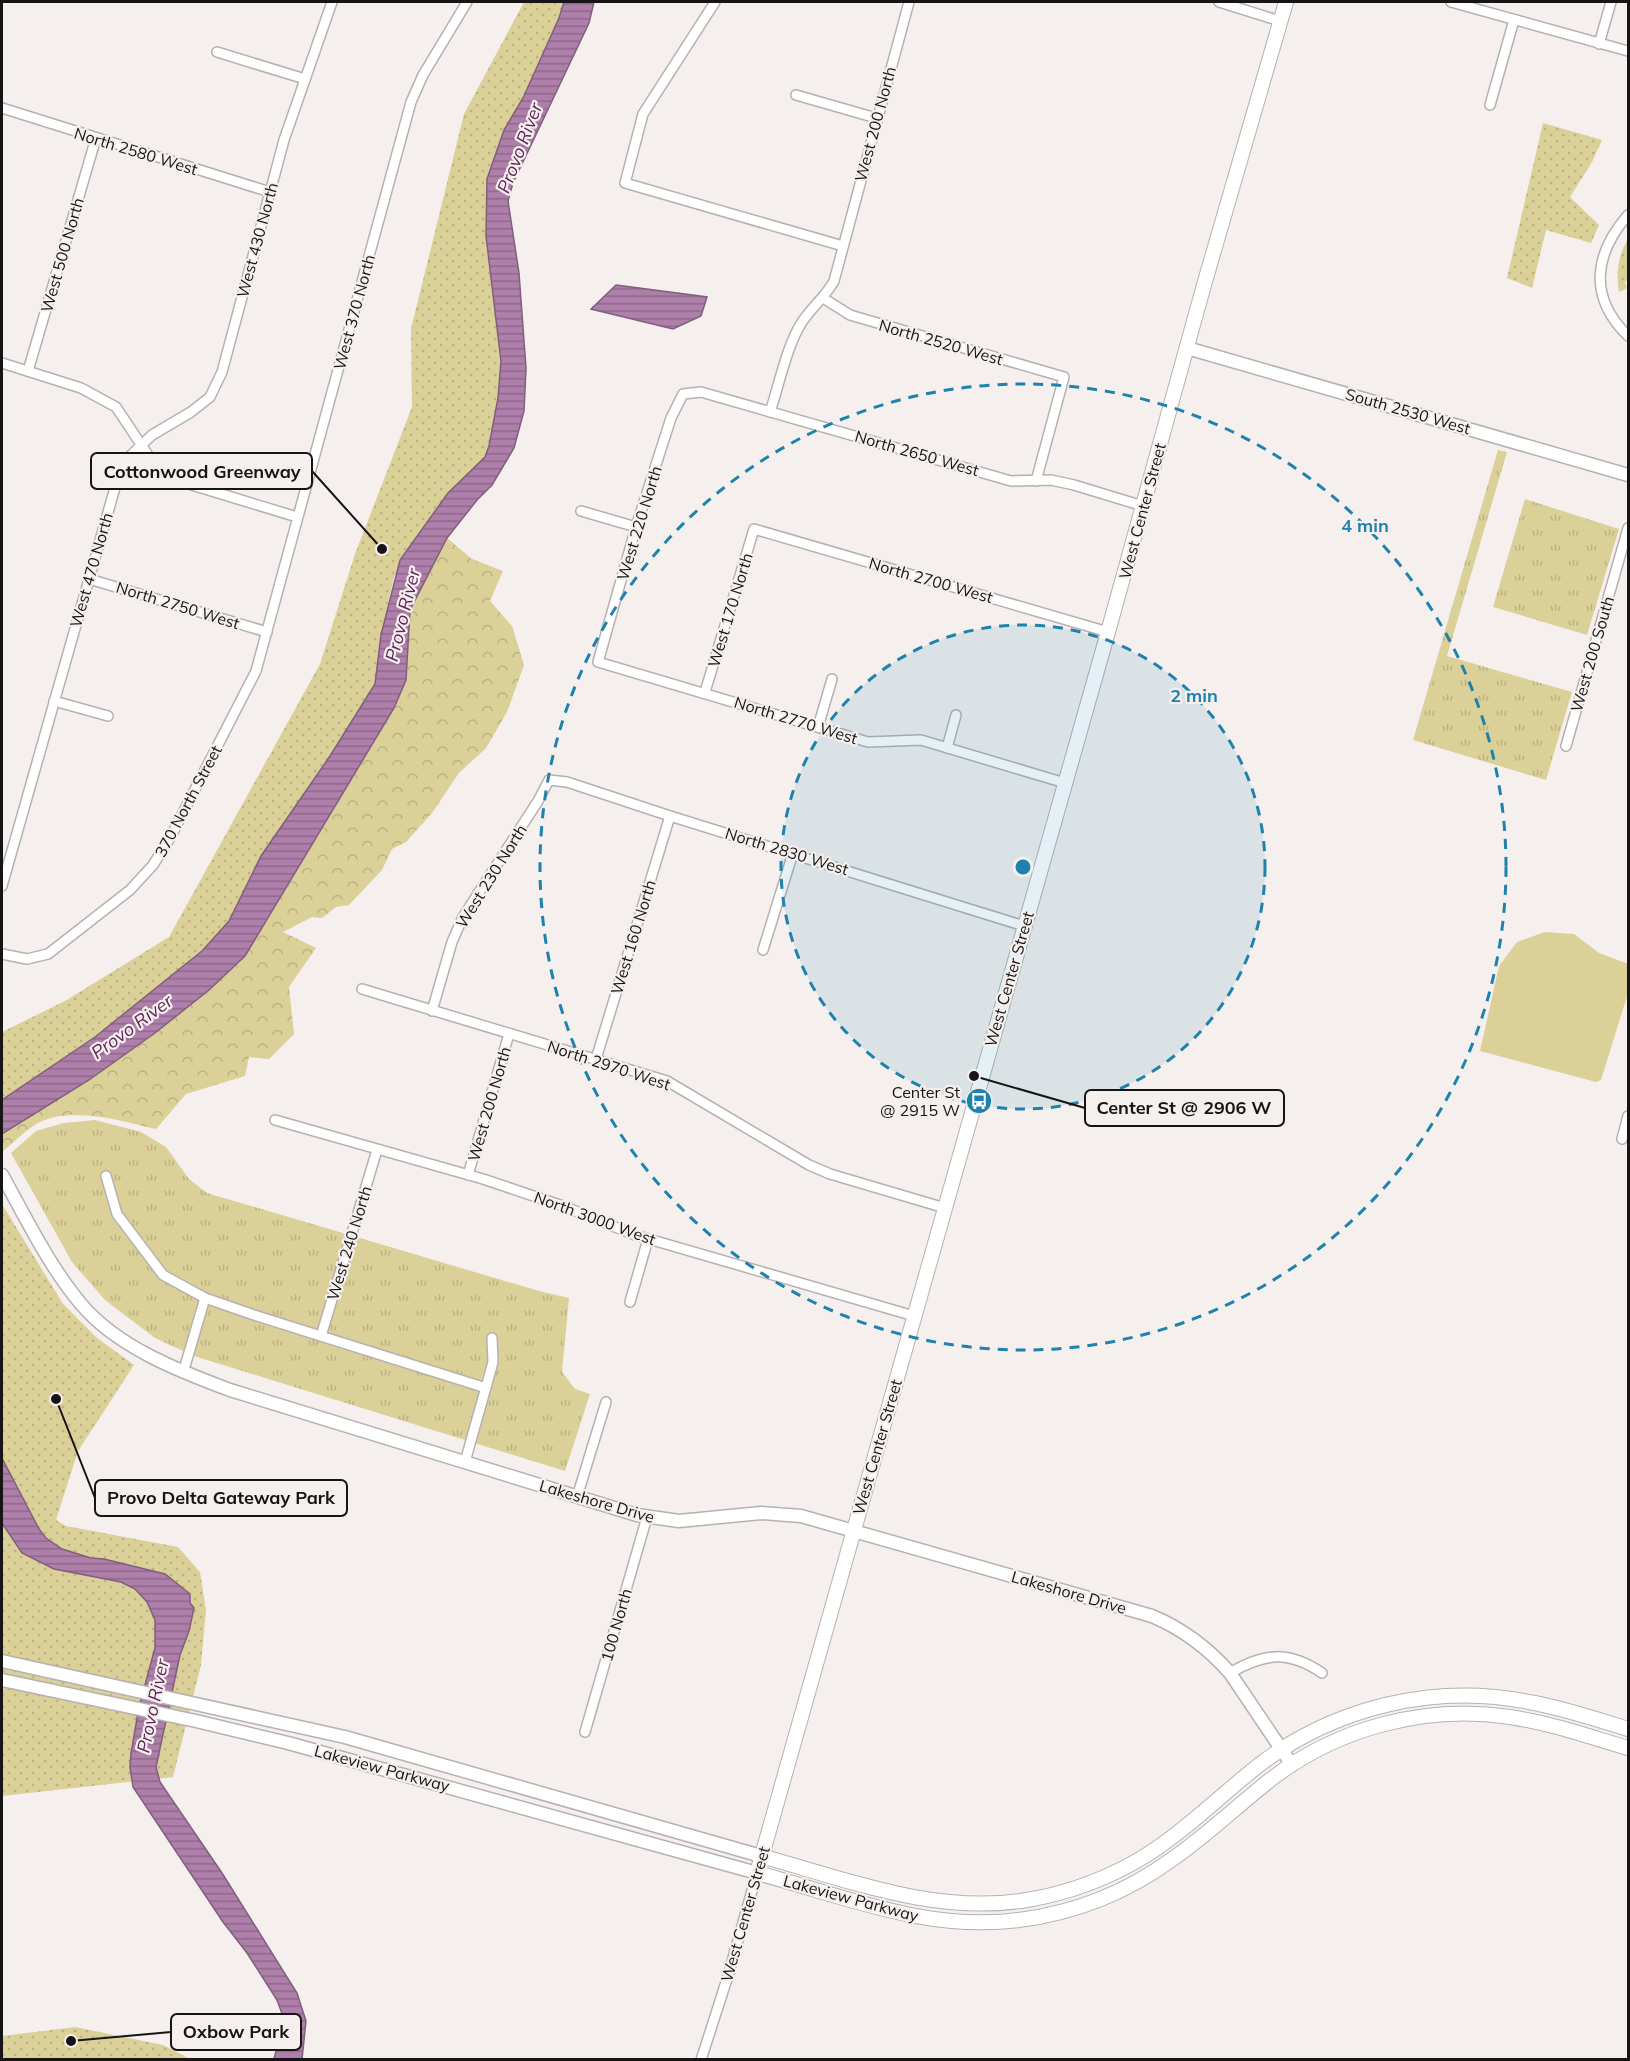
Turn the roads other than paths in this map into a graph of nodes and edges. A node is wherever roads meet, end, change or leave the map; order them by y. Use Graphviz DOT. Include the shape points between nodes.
graph roads {
  1 [pos="332,2"];
  2 [pos="467,2"];
  3 [pos="715,2"];
  4 [pos="909,2"];
  5 [pos="1219,2"];
  6 [pos="1286,2"];
  7 [pos="1451,2"];
  8 [pos="1611,2"];
  9 [pos="1514,20"];
  10 [pos="1280,21"];
  11 [pos="1599,44"];
  12 [pos="1629,51"];
  13 [pos="217,52"];
  14 [pos="305,79"];
  15 [pos="796,95"];
  16 [pos="1490,105"];
  17 [pos="2,108"];
  18 [pos="876,118"];
  19 [pos="96,138"];
  20 [pos="270,192"];
  21 [pos="1629,215"];
  22 [pos="843,246"];
  23 [pos="823,298"];
  24 [pos="1629,336"];
  25 [pos="1187,348"];
  26 [pos="2,363"];
  27 [pos="28,371"];
  28 [pos="691,392"];
  29 [pos="770,412"];
  30 [pos="141,446"];
  31 [pos="1629,474"];
  32 [pos="1035,481"];
  33 [pos="1143,506"];
  34 [pos="581,511"];
  35 [pos="297,517"];
  36 [pos="636,527"];
  37 [pos="1629,528"];
  38 [pos="754,529"];
  39 [pos="89,579"];
  40 [pos="267,632"];
  41 [pos="1108,632"];
  42 [pos="598,662"];
  43 [pos="832,680"];
  44 [pos="705,692"];
  45 [pos="54,701"];
  46 [pos="956,715"];
  47 [pos="108,716"];
  48 [pos="818,727"];
  49 [pos="1566,746"];
  50 [pos="947,748"];
  51 [pos="549,780"];
  52 [pos="1065,783"];
  53 [pos="670,816"];
  54 [pos="793,852"];
  55 [pos="2,885"];
  56 [pos="1024,926"];
  57 [pos="763,950"];
  58 [pos="2,954"];
  59 [pos="362,989"];
  60 [pos="432,1011"];
  61 [pos="509,1034"];
  62 [pos="596,1059"];
  63 [pos="1629,1116"];
  64 [pos="275,1120"];
  65 [pos="1622,1138"];
  66 [pos="376,1150"];
  67 [pos="2,1175"];
  68 [pos="468,1175"];
  69 [pos="106,1176"];
  70 [pos="945,1208"];
  71 [pos="648,1239"];
  72 [pos="205,1298"];
  73 [pos="630,1302"];
  74 [pos="914,1316"];
  75 [pos="321,1336"];
  76 [pos="492,1338"];
  77 [pos="183,1372"];
  78 [pos="486,1388"];
  79 [pos="606,1402"];
  80 [pos="465,1462"];
  81 [pos="577,1497"];
  82 [pos="647,1518"];
  83 [pos="853,1530"];
  84 [pos="2,1661"];
  85 [pos="1230,1673"];
  86 [pos="1322,1673"];
  87 [pos="2,1680"];
  88 [pos="1629,1729"];
  89 [pos="585,1732"];
  90 [pos="1629,1748"];
  91 [pos="1282,1749"];
  92 [pos="1292,1765"];
  93 [pos="761,1856"];
  94 [pos="757,1873"];
  95 [pos="701,2060"];
  1 -- 14 [label="street, West 430 North"];
  2 -- 35 [label="street, West 370 North" via="411,102"];
  3 -- 22 [label="street" via="643,114 625,183"];
  4 -- 18 [label="street, West 200 North"];
  5 -- 10 [label="street"];
  6 -- 10 [label="main road, West Center Street"];
  7 -- 9 [label="street"];
  8 -- 11 [label="street"];
  9 -- 11 [label="street"];
  9 -- 16 [label="street"];
  10 -- 25 [label="main road, West Center Street"];
  11 -- 12 [label="street"];
  13 -- 14 [label="street"];
  14 -- 20 [label="street, West 430 North"];
  15 -- 18 [label="street"];
  17 -- 19 [label="street, North 2580 West"];
  18 -- 22 [label="street, West 200 North"];
  19 -- 20 [label="street, North 2580 West"];
  19 -- 27 [label="street, West 500 North"];
  20 -- 30 [label="street, West 430 North" via="222,372 210,397"];
  21 -- 24 [label="street" via="1610,238 1600,278 1607,308"];
  22 -- 23 [label="street, West 200 North" via="834,280"];
  23 -- 29 [label="street, West 200 North" via="801,324"];
  23 -- 32 [label="street, North 2520 West" via="850,315 1064,377"];
  25 -- 31 [label="street, South 2530 West"];
  25 -- 33 [label="main road, West Center Street"];
  26 -- 27 [label="street"];
  27 -- 30 [label="street" via="81,388 116,407"];
  28 -- 29 [label="street, North 2650 West"];
  28 -- 36 [label="street, West 220 North" via="683,394 671,418"];
  29 -- 32 [label="street, North 2650 West" via="1011,481"];
  30 -- 35 [label="street" via="163,472 182,482"];
  30 -- 39 [label="street, West 470 North" via="120,470"];
  32 -- 33 [label="street, North 2650 West" via="1074,485"];
  33 -- 41 [label="main road, West Center Street"];
  34 -- 36 [label="street"];
  35 -- 40 [label="street, West 370 North"];
  36 -- 42 [label="street, West 220 North"];
  37 -- 49 [label="street, West 200 South"];
  38 -- 41 [label="street, North 2700 West"];
  38 -- 44 [label="street, West 170 North"];
  39 -- 40 [label="street, North 2750 West"];
  39 -- 45 [label="street, West 470 North"];
  40 -- 58 [label="street, 370 North Street" via="256,671 153,865 130,890 48,954 27,959"];
  41 -- 52 [label="main road, West Center Street"];
  42 -- 44 [label="street, North 2770 West"];
  43 -- 48 [label="street"];
  44 -- 48 [label="street, North 2770 West"];
  45 -- 47 [label="street"];
  45 -- 55 [label="street, West 470 North"];
  46 -- 50 [label="street"];
  48 -- 50 [label="street, North 2770 West" via="868,742 921,740"];
  50 -- 52 [label="street, North 2770 West"];
  51 -- 53 [label="street, North 2830 West" via="567,782"];
  51 -- 60 [label="street, West 230 North" via="463,917"];
  52 -- 56 [label="main road, West Center Street"];
  53 -- 54 [label="street, North 2830 West"];
  53 -- 62 [label="street, West 160 North"];
  54 -- 56 [label="street, North 2830 West"];
  54 -- 57 [label="street"];
  56 -- 70 [label="main road, West Center Street"];
  59 -- 60 [label="street, North 2970 West"];
  60 -- 61 [label="street, North 2970 West"];
  61 -- 62 [label="street, North 2970 West"];
  61 -- 68 [label="street, West 200 North"];
  62 -- 70 [label="street, North 2970 West" via="667,1081 830,1174"];
  63 -- 65 [label="street"];
  64 -- 66 [label="street, North 3000 West"];
  66 -- 68 [label="street, North 3000 West"];
  66 -- 75 [label="street, West 240 North"];
  67 -- 77 [label="street, Lakeshore Drive" via="49,1258 81,1304 136,1348"];
  68 -- 71 [label="street, North 3000 West"];
  69 -- 72 [label="street" via="117,1214 163,1275"];
  70 -- 74 [label="main road, West Center Street"];
  71 -- 73 [label="street"];
  71 -- 74 [label="street, North 3000 West"];
  72 -- 75 [label="street"];
  72 -- 77 [label="street"];
  74 -- 83 [label="main road, West Center Street"];
  75 -- 78 [label="street"];
  76 -- 78 [label="street" via="494,1362"];
  77 -- 80 [label="street, Lakeshore Drive"];
  78 -- 80 [label="street"];
  79 -- 81 [label="street"];
  80 -- 81 [label="street, Lakeshore Drive"];
  81 -- 82 [label="street, Lakeshore Drive"];
  82 -- 83 [label="street, Lakeshore Drive" via="686,1521 775,1513"];
  82 -- 89 [label="street, 100 North"];
  83 -- 85 [label="street, Lakeshore Drive" via="1152,1617 1198,1642"];
  83 -- 93 [label="main road, West Center Street"];
  84 -- 93 [label="street, Lakeview Parkway" via="370,1744"];
  85 -- 86 [label="street" via="1272,1656 1300,1661"];
  85 -- 91 [label="street, Lakeshore Drive"];
  87 -- 94 [label="street, Lakeview Parkway" via="333,1755"];
  88 -- 91 [label="main road, Lakeview Parkway" via="1519,1700 1436,1696 1364,1711"];
  90 -- 92 [label="main road, Lakeview Parkway" via="1529,1720 1456,1714 1411,1718 1366,1729"];
  91 -- 92 [label="street, Lakeshore Drive"];
  91 -- 93 [label="main road, Lakeview Parkway" via="1146,1856 1097,1881 1045,1897 992,1904 924,1900"];
  92 -- 94 [label="main road, Lakeview Parkway" via="1156,1870 1108,1896 1046,1915 982,1923 927,1919"];
  93 -- 94 [label="main road, West Center Street"];
  94 -- 95 [label="street, West Center Street"];
}
